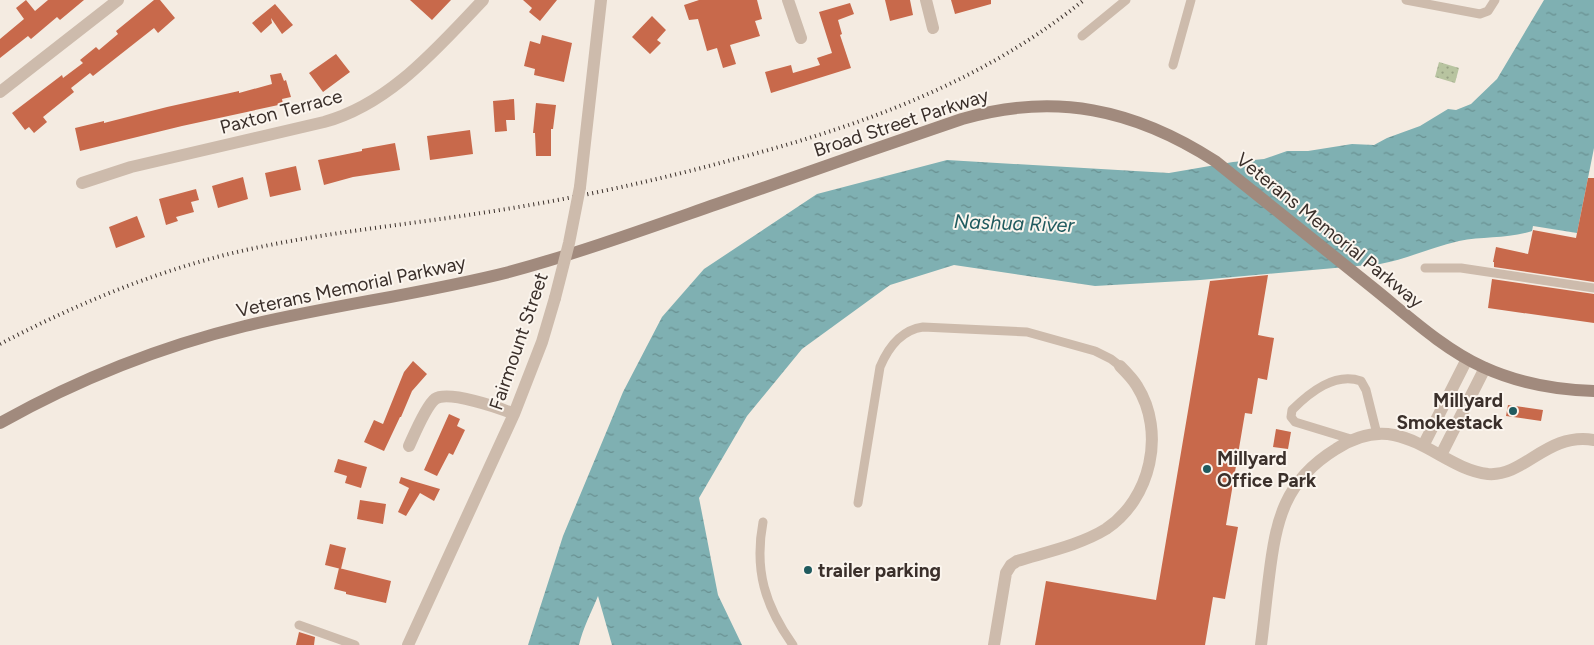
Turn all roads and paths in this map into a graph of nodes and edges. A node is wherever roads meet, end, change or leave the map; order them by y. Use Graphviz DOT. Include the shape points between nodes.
graph roads {
  1 [pos="118,0"];
  2 [pos="483,0"];
  3 [pos="601,0"];
  4 [pos="788,0"];
  5 [pos="926,0"];
  6 [pos="1126,0"];
  7 [pos="1191,0"];
  8 [pos="1495,0"];
  9 [pos="1413,1"];
  10 [pos="933,28"];
  11 [pos="1082,36"];
  12 [pos="801,38"];
  13 [pos="1173,65"];
  14 [pos="0,92"];
  15 [pos="1158,130"];
  16 [pos="82,183"];
  17 [pos="717,204"];
  18 [pos="1425,268"];
  19 [pos="1594,288"];
  20 [pos="1476,363"];
  21 [pos="1120,366"];
  22 [pos="1594,392"];
  23 [pos="514,414"];
  24 [pos="0,423"];
  25 [pos="1377,434"];
  26 [pos="1354,440"];
  27 [pos="1594,440"];
  28 [pos="409,446"];
  29 [pos="1423,446"];
  30 [pos="1441,455"];
  31 [pos="858,502"];
  32 [pos="763,522"];
  33 [pos="300,625"];
  34 [pos="355,645"];
  35 [pos="408,645"];
  36 [pos="792,645"];
  37 [pos="994,645"];
  38 [pos="1261,645"];
  1 -- 14 [label="street"];
  2 -- 16 [label="street, Paxton Terrace" via="399,81 353,112 324,122 132,167"];
  3 -- 23 [label="street, Fairmount Street, bridge" via="582,172 569,243 556,298"];
  4 -- 12 [label="street"];
  5 -- 10 [label="street"];
  6 -- 11 [label="lane"];
  7 -- 13 [label="lane"];
  8 -- 9 [label="lane" via="1490,9 1480,14"];
  15 -- 17 [label="main road, Broad Street Parkway" via="1083,108 1002,109 962,119"];
  15 -- 20 [label="main road, Veterans Memorial Parkway" via="1215,161 1387,300 1442,342"];
  17 -- 24 [label="main road, Veterans Memorial Parkway" via="511,271 447,287 255,324 179,344 92,378"];
  18 -- 19 [label="lane" via="1461,268"];
  20 -- 22 [label="main road, Veterans Memorial Parkway" via="1539,386"];
  20 -- 29 [label="street"];
  20 -- 30 [label="street"];
  21 -- 31 [label="lane" via="1095,351 1022,331 923,327 908,331 894,342 880,367"];
  21 -- 37 [label="street" via="1138,387 1150,422 1151,455 1143,485 1121,515 1104,530 1009,567"];
  23 -- 28 [label="street" via="497,406 439,397 429,407"];
  23 -- 35 [label="street, Fairmount Street"];
  25 -- 26 [label="street"];
  25 -- 26 [label="lane" via="1366,390 1361,381 1351,378 1329,382 1292,410 1290,417 1295,422"];
  25 -- 29 [label="street" via="1393,435"];
  26 -- 38 [label="street" via="1311,468 1284,507 1273,541"];
  27 -- 30 [label="street" via="1560,442 1510,470 1495,474 1474,470"];
  29 -- 30 [label="street"];
  32 -- 36 [label="lane" via="759,557 763,584 775,617"];
  33 -- 34 [label="lane"];
}
